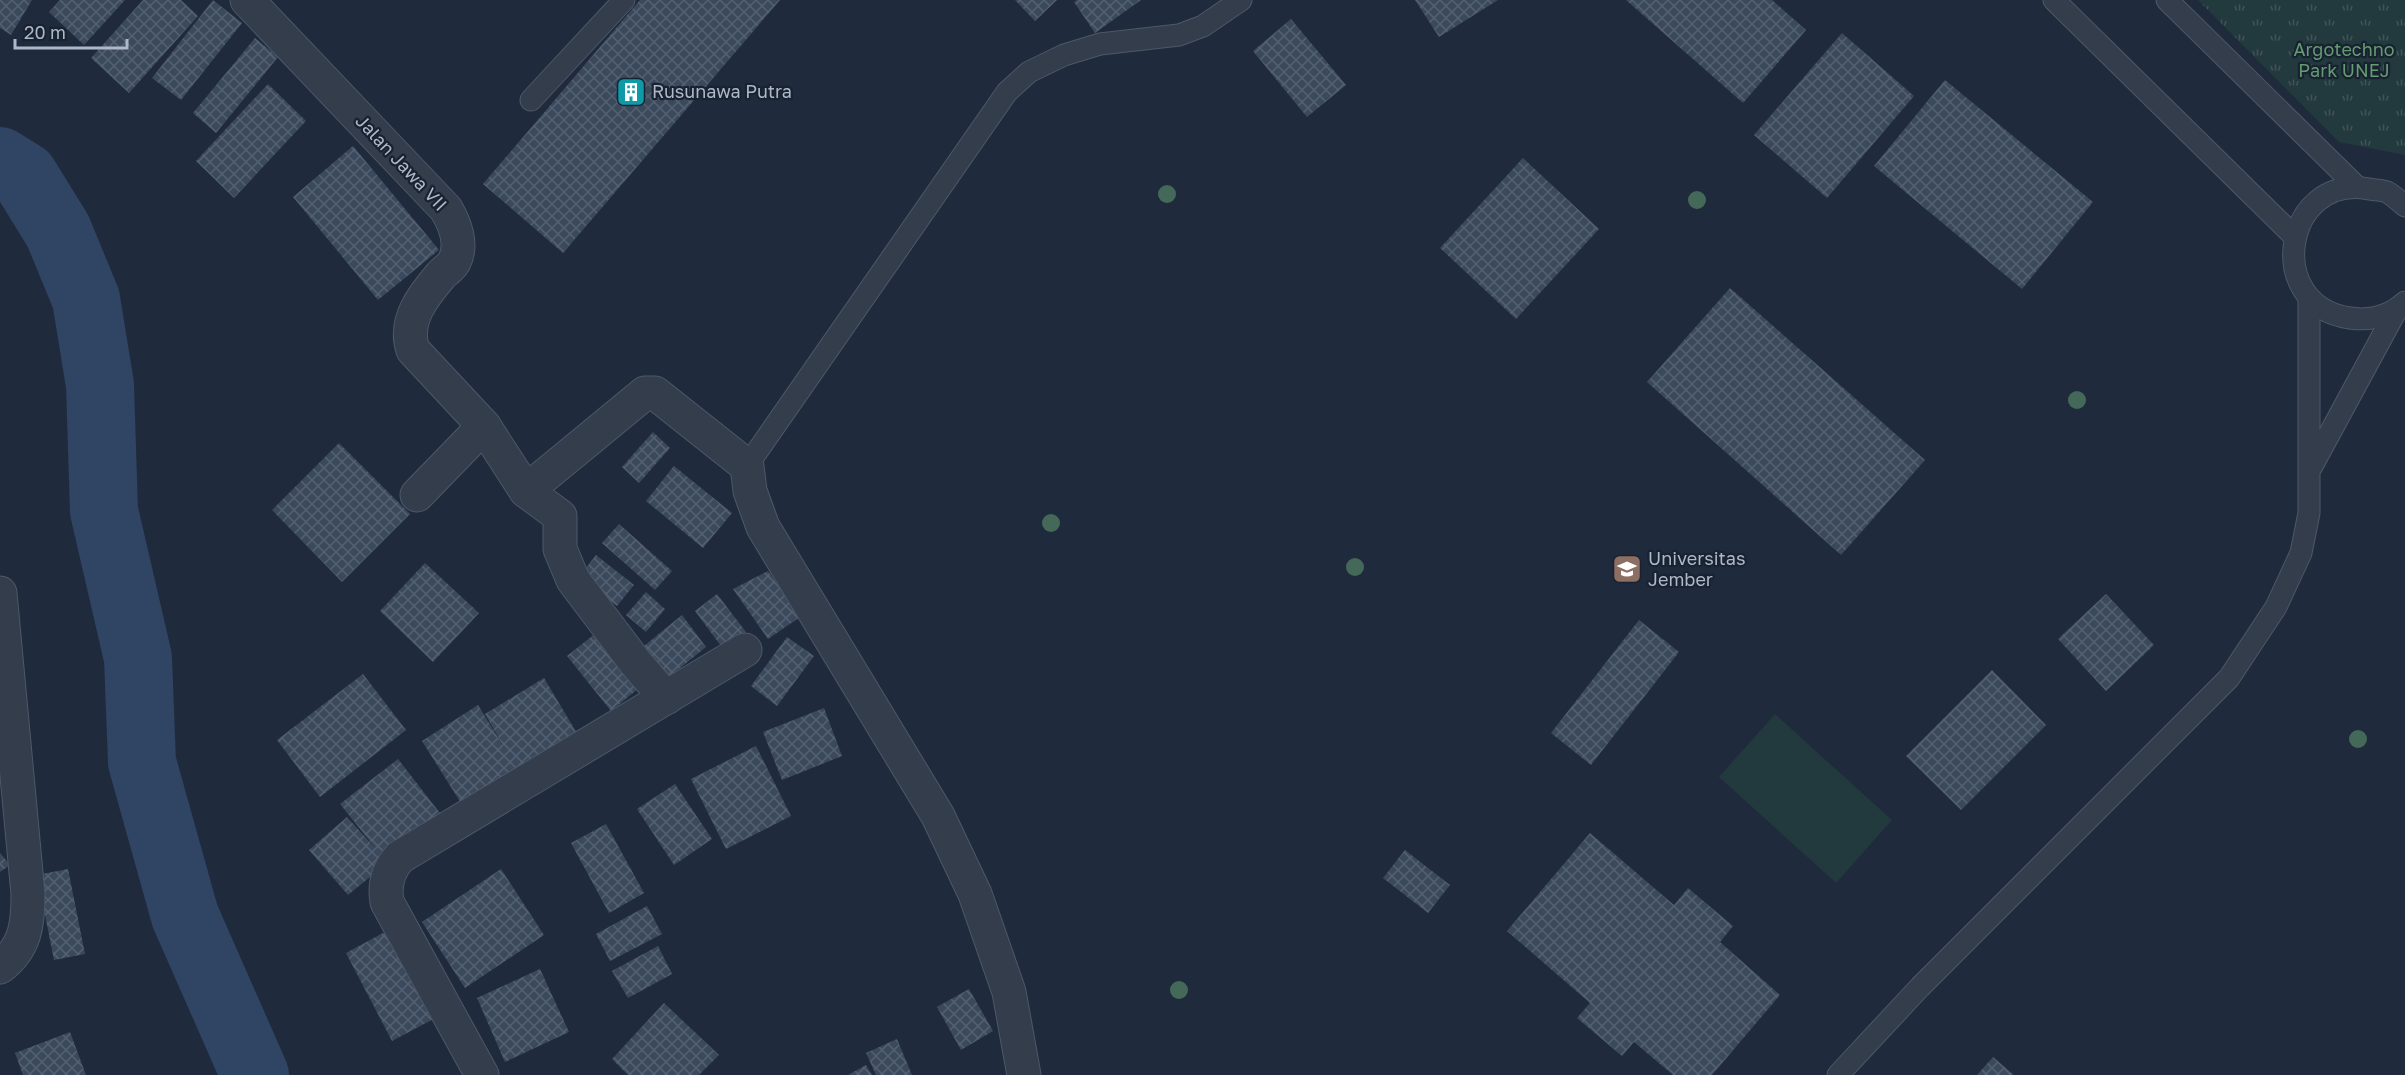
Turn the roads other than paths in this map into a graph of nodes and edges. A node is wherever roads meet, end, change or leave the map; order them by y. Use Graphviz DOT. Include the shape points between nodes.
graph roads {
  1 [pos="247,0"];
  2 [pos="624,0"];
  3 [pos="1241,0"];
  4 [pos="2054,0"];
  5 [pos="2167,0"];
  6 [pos="531,100"];
  7 [pos="2356,186"];
  8 [pos="2405,206"];
  9 [pos="2295,237"];
  10 [pos="2309,298"];
  11 [pos="2401,305"];
  12 [pos="484,426"];
  13 [pos="747,466"];
  14 [pos="2310,470"];
  15 [pos="526,491"];
  16 [pos="417,495"];
  17 [pos="0,593"];
  18 [pos="745,650"];
  19 [pos="666,698"];
  20 [pos="7,755"];
  21 [pos="0,967"];
  22 [pos="482,1075"];
  23 [pos="1024,1075"];
  24 [pos="1838,1075"];
  1 -- 12 [label="street, Jalan Jawa VII" via="446,209 453,221 457,233 454,261 415,313 410,341 413,350"];
  2 -- 6 [label="lane"];
  3 -- 13 [label="lane" via="1203,26 1179,35 1100,44 1064,55 1029,72 1007,92"];
  4 -- 9 [label="lane"];
  5 -- 7 [label="lane"];
  7 -- 8 [label="lane" via="2386,192"];
  7 -- 9 [label="lane" via="2336,190 2317,201 2303,217"];
  9 -- 10 [label="lane" via="2294,269"];
  10 -- 11 [label="lane" via="2336,316 2367,320"];
  10 -- 14 [label="lane"];
  11 -- 14 [label="lane"];
  12 -- 15 [label="street, Jalan Jawa VII"];
  12 -- 16 [label="street"];
  13 -- 15 [label="street" via="656,393 645,393"];
  13 -- 23 [label="street" via="750,491 763,526 938,816 975,894 1009,992"];
  14 -- 24 [label="lane" via="2309,513 2301,553 2276,607 2229,678 1928,979"];
  15 -- 19 [label="street" via="560,516 560,549 573,580"];
  17 -- 20 [label="street"];
  18 -- 19 [label="street"];
  19 -- 22 [label="street" via="400,857 391,867 387,902"];
  20 -- 21 [label="street" via="28,894 28,918 18,949"];
}
